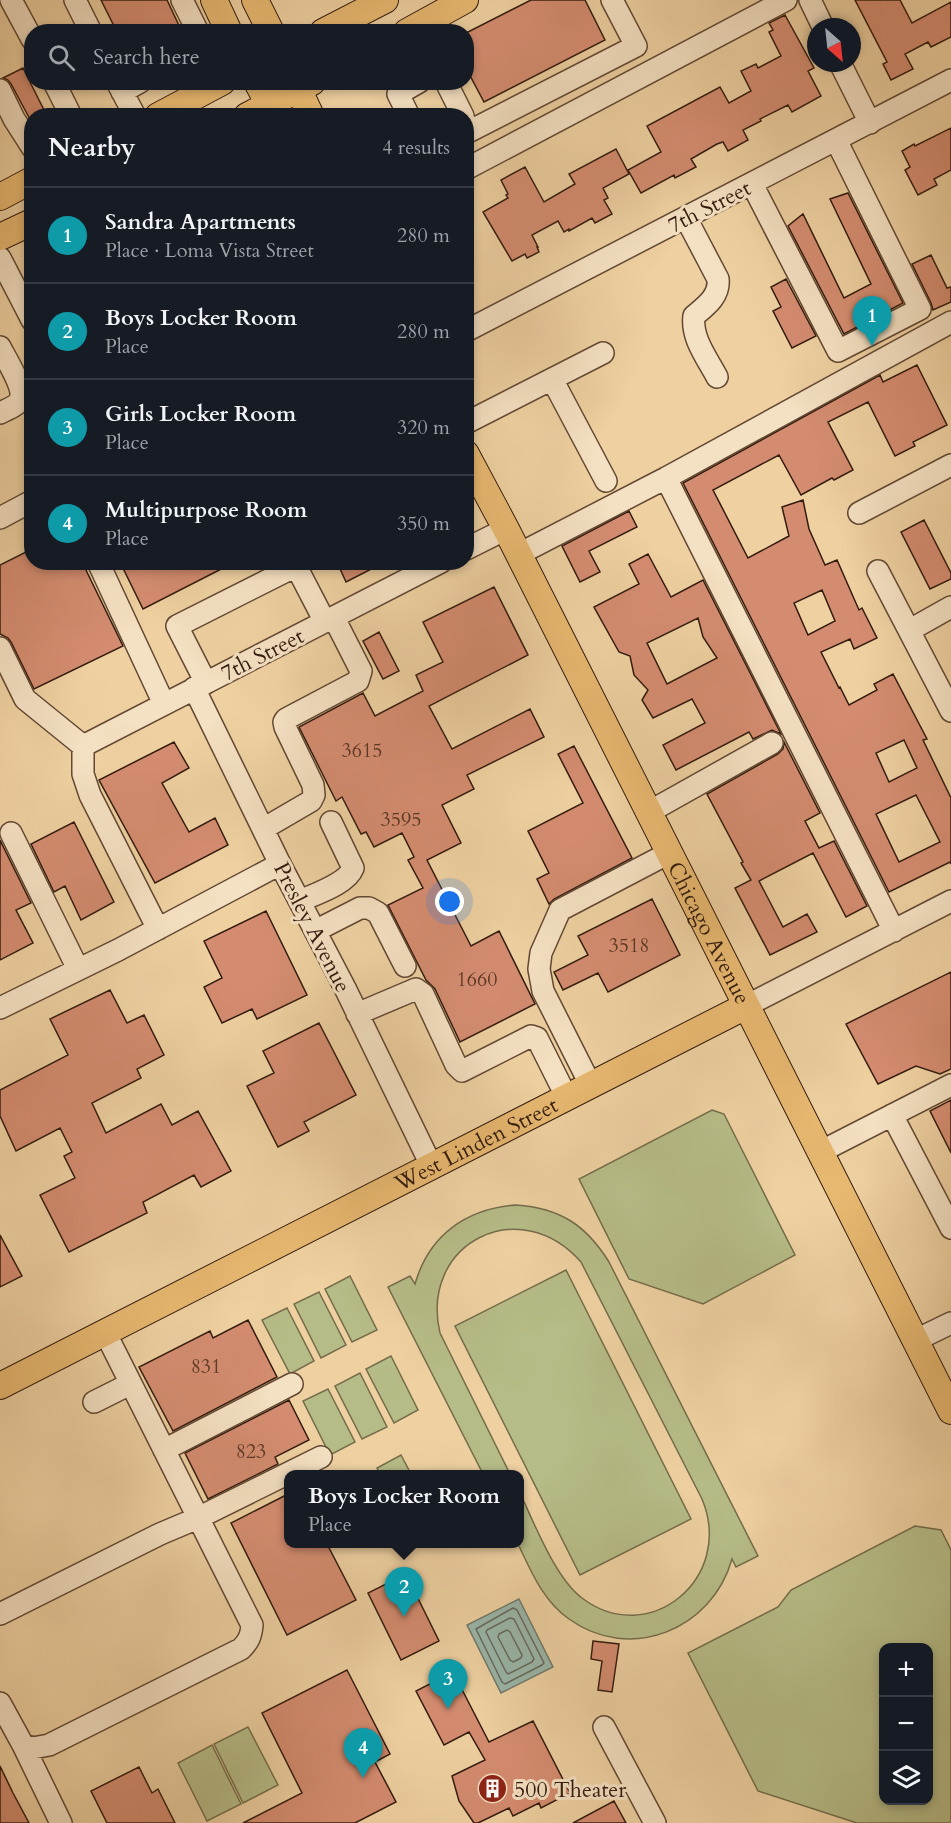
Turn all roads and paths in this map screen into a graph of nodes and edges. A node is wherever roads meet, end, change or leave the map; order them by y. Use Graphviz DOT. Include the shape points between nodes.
graph roads {
  1 [pos="11,0"];
  2 [pos="75,0"];
  3 [pos="182,0"];
  4 [pos="214,0"];
  5 [pos="255,0"];
  6 [pos="385,0"];
  7 [pos="465,0"];
  8 [pos="612,0"];
  9 [pos="786,0"];
  10 [pos="810,0"];
  11 [pos="819,18"];
  12 [pos="24,24"];
  13 [pos="87,24"];
  14 [pos="194,24"];
  15 [pos="226,24"];
  16 [pos="267,24"];
  17 [pos="338,24"];
  18 [pos="424,24"];
  19 [pos="844,72"];
  20 [pos="951,80"];
  21 [pos="0,90"];
  22 [pos="58,90"];
  23 [pos="128,90"];
  24 [pos="207,90"];
  25 [pos="291,90"];
  26 [pos="303,90"];
  27 [pos="405,90"];
  28 [pos="450,90"];
  29 [pos="262,104"];
  30 [pos="67,108"];
  31 [pos="133,108"];
  32 [pos="173,108"];
  33 [pos="309,108"];
  34 [pos="405,108"];
  35 [pos="458,108"];
  36 [pos="474,122"];
  37 [pos="870,123"];
  38 [pos="24,135"];
  39 [pos="836,140"];
  40 [pos="474,165"];
  41 [pos="24,183"];
  42 [pos="752,184"];
  43 [pos="2,191"];
  44 [pos="686,218"];
  45 [pos="24,226"];
  46 [pos="0,237"];
  47 [pos="0,258"];
  48 [pos="24,304"];
  49 [pos="951,322"];
  50 [pos="474,327"];
  51 [pos="0,347"];
  52 [pos="603,353"];
  53 [pos="717,377"];
  54 [pos="552,379"];
  55 [pos="0,413"];
  56 [pos="474,419"];
  57 [pos="951,465"];
  58 [pos="474,469"];
  59 [pos="666,478"];
  60 [pos="606,481"];
  61 [pos="24,505"];
  62 [pos="859,513"];
  63 [pos="0,518"];
  64 [pos="506,529"];
  65 [pos="474,545"];
  66 [pos="519,554"];
  67 [pos="102,570"];
  68 [pos="288,570"];
  69 [pos="298,570"];
  70 [pos="426,570"];
  71 [pos="878,571"];
  72 [pos="951,607"];
  73 [pos="329,620"];
  74 [pos="910,630"];
  75 [pos="0,648"];
  76 [pos="200,685"];
  77 [pos="164,704"];
  78 [pos="951,711"];
  79 [pos="772,743"];
  80 [pos="83,746"];
  81 [pos="649,812"];
  82 [pos="331,822"];
  83 [pos="263,829"];
  84 [pos="11,833"];
  85 [pos="669,853"];
  86 [pos="280,864"];
  87 [pos="300,901"];
  88 [pos="951,901"];
  89 [pos="158,929"];
  90 [pos="315,931"];
  91 [pos="894,931"];
  92 [pos="405,966"];
  93 [pos="78,969"];
  94 [pos="746,1006"];
  95 [pos="0,1008"];
  96 [pos="357,1014"];
  97 [pos="951,1085"];
  98 [pos="591,1086"];
  99 [pos="567,1098"];
  100 [pos="892,1115"];
  101 [pos="820,1152"];
  102 [pos="432,1167"];
  103 [pos="951,1228"];
  104 [pos="951,1323"];
  105 [pos="105,1332"];
  106 [pos="916,1340"];
  107 [pos="130,1384"];
  108 [pos="292,1384"];
  109 [pos="0,1386"];
  110 [pos="94,1402"];
  111 [pos="951,1411"];
  112 [pos="164,1450"];
  113 [pos="321,1457"];
  114 [pos="295,1470"];
  115 [pos="284,1475"];
  116 [pos="198,1518"];
  117 [pos="0,1614"];
  118 [pos="0,1702"];
  119 [pos="604,1726"];
  120 [pos="22,1744"];
  121 [pos="61,1823"];
  122 [pos="655,1823"];
  1 -- 12 [label="street"];
  2 -- 13 [label="street"];
  3 -- 14 [label="street"];
  4 -- 15 [label="main road"];
  5 -- 16 [label="main road"];
  6 -- 17 [label="main road"];
  7 -- 18 [label="main road"];
  8 -- 36 [label="street" via="636,46"];
  9 -- 40 [label="street"];
  10 -- 11 [label="street"];
  19 -- 37 [label="street"];
  20 -- 37 [label="street, 7th Street"];
  21 -- 38 [label="street"];
  22 -- 30 [label="street"];
  23 -- 31 [label="street"];
  24 -- 32 [label="main road"];
  25 -- 29 [label="main road"];
  26 -- 33 [label="main road"];
  27 -- 34 [label="street" via="398,94"];
  28 -- 35 [label="street"];
  37 -- 39 [label="street, 7th Street"];
  39 -- 42 [label="street, 7th Street"];
  39 -- 42 [label="street" via="920,309 838,351"];
  41 -- 43 [label="main road"];
  42 -- 44 [label="street, 7th Street"];
  44 -- 50 [label="street, 7th Street"];
  44 -- 53 [label="street" via="719,286 708,305 694,316 693,326"];
  45 -- 46 [label="main road"];
  47 -- 48 [label="street"];
  49 -- 59 [label="street"];
  51 -- 55 [label="street" via="21,389 16,404"];
  52 -- 54 [label="street"];
  54 -- 56 [label="street"];
  54 -- 60 [label="street"];
  57 -- 62 [label="street"];
  58 -- 64 [label="main road, Chicago Avenue"];
  59 -- 66 [label="street"];
  59 -- 91 [label="street"];
  61 -- 63 [label="street"];
  64 -- 65 [label="street"];
  64 -- 66 [label="main road, Chicago Avenue"];
  66 -- 81 [label="main road, Chicago Avenue"];
  67 -- 77 [label="street"];
  68 -- 76 [label="street, Presley Avenue" via="177,626"];
  69 -- 73 [label="street, Presley Avenue"];
  70 -- 73 [label="street, 7th Street"];
  71 -- 74 [label="street"];
  72 -- 74 [label="street"];
  73 -- 76 [label="street, 7th Street"];
  73 -- 83 [label="street" via="361,670 361,677 284,722 314,795 311,801"];
  74 -- 78 [label="street"];
  75 -- 80 [label="street" via="25,699"];
  76 -- 77 [label="street, 7th Street"];
  76 -- 83 [label="street, Presley Avenue"];
  77 -- 80 [label="street, 7th Street"];
  79 -- 81 [label="street"];
  80 -- 89 [label="street" via="82,774 90,795"];
  81 -- 85 [label="main road, Chicago Avenue"];
  82 -- 87 [label="street" via="353,868 342,881"];
  83 -- 86 [label="street, Presley Avenue"];
  84 -- 93 [label="street"];
  85 -- 94 [label="main road, Chicago Avenue"];
  85 -- 98 [label="street" via="560,910 541,953 543,991"];
  86 -- 87 [label="street, Presley Avenue"];
  86 -- 89 [label="street"];
  87 -- 90 [label="street, Presley Avenue"];
  88 -- 91 [label="street, West Linden Street"];
  89 -- 93 [label="street"];
  90 -- 92 [label="street" via="360,908 369,908 378,914"];
  90 -- 96 [label="street, Presley Avenue"];
  91 -- 94 [label="street, West Linden Street"];
  93 -- 95 [label="street"];
  94 -- 98 [label="main road, West Linden Street"];
  94 -- 101 [label="main road, Chicago Avenue"];
  96 -- 99 [label="street" via="416,989 423,994 462,1071 531,1036 537,1038"];
  96 -- 102 [label="street, Presley Avenue"];
  97 -- 100 [label="street"];
  98 -- 99 [label="main road, West Linden Street"];
  99 -- 102 [label="main road, West Linden Street"];
  100 -- 101 [label="street"];
  100 -- 103 [label="street"];
  101 -- 106 [label="main road, Chicago Avenue"];
  102 -- 105 [label="main road, West Linden Street"];
  104 -- 106 [label="street"];
  105 -- 107 [label="street"];
  105 -- 109 [label="main road, West Linden Street"];
  106 -- 111 [label="main road, Chicago Avenue"];
  107 -- 110 [label="street"];
  107 -- 112 [label="street"];
  108 -- 112 [label="street"];
  112 -- 116 [label="street"];
  113 -- 114 [label="street"];
  115 -- 116 [label="street"];
  116 -- 117 [label="street"];
  116 -- 120 [label="street" via="252,1625 247,1643 49,1745 33,1748"];
  118 -- 120 [label="street"];
  119 -- 122 [label="street"];
  120 -- 121 [label="street"];
}
